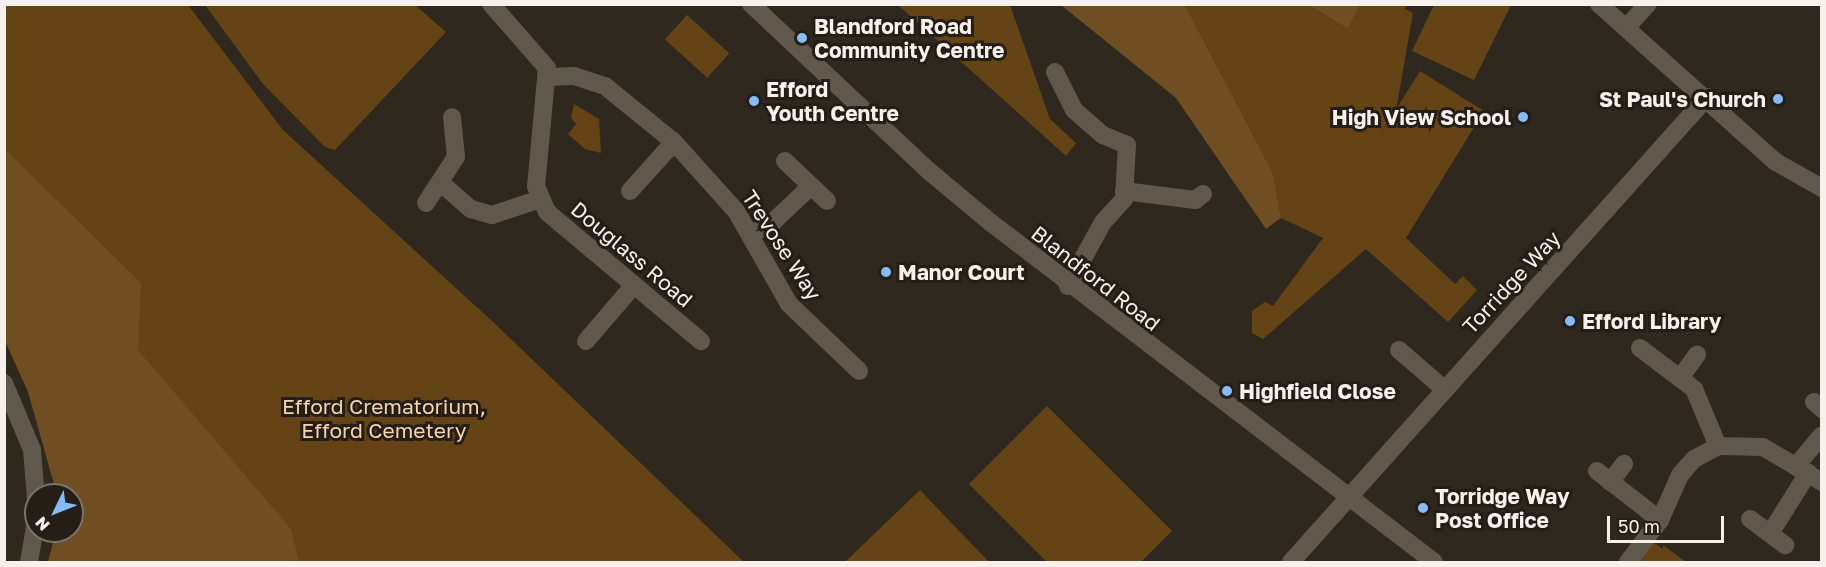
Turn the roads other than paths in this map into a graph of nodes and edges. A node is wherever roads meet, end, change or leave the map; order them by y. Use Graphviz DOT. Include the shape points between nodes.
graph roads {
  1 [pos="491,4"];
  2 [pos="751,4"];
  3 [pos="1599,4"];
  4 [pos="1648,4"];
  5 [pos="1627,27"];
  6 [pos="1056,72"];
  7 [pos="548,77"];
  8 [pos="1707,98"];
  9 [pos="452,117"];
  10 [pos="674,142"];
  11 [pos="784,161"];
  12 [pos="442,184"];
  13 [pos="811,186"];
  14 [pos="1821,188"];
  15 [pos="630,191"];
  16 [pos="1124,191"];
  17 [pos="1203,194"];
  18 [pos="540,199"];
  19 [pos="827,201"];
  20 [pos="426,203"];
  21 [pos="750,235"];
  22 [pos="634,285"];
  23 [pos="1068,286"];
  24 [pos="586,341"];
  25 [pos="701,341"];
  26 [pos="1640,348"];
  27 [pos="1399,350"];
  28 [pos="1697,355"];
  29 [pos="859,371"];
  30 [pos="1680,378"];
  31 [pos="4,383"];
  32 [pos="1444,389"];
  33 [pos="1821,435"];
  34 [pos="1718,446"];
  35 [pos="1624,464"];
  36 [pos="1809,474"];
  37 [pos="35,483"];
  38 [pos="1350,499"];
  39 [pos="1750,519"];
  40 [pos="1660,520"];
  41 [pos="1771,532"];
  42 [pos="32,543"];
  43 [pos="1785,545"];
  44 [pos="29,562"];
  45 [pos="1291,562"];
  46 [pos="1434,562"];
  47 [pos="1628,562"];
  1 -- 7 [label="street" via="541,57"];
  2 -- 23 [label="street, Blandford Road" via="930,172"];
  3 -- 5 [label="street"];
  4 -- 5 [label="street"];
  5 -- 8 [label="street"];
  6 -- 16 [label="street" via="1074,110 1103,135 1127,145"];
  7 -- 10 [label="street, Trevose Way" via="574,76 605,87"];
  7 -- 18 [label="street, Douglass Road" via="536,186"];
  8 -- 14 [label="street" via="1776,162"];
  8 -- 32 [label="street, Torridge Way"];
  9 -- 12 [label="street" via="456,157"];
  10 -- 15 [label="street"];
  10 -- 21 [label="street, Trevose Way" via="721,191"];
  11 -- 13 [label="street"];
  12 -- 18 [label="street" via="471,209 492,215"];
  12 -- 20 [label="street"];
  13 -- 19 [label="street"];
  13 -- 21 [label="street" via="774,221"];
  16 -- 17 [label="street" via="1195,200"];
  16 -- 23 [label="street"];
  18 -- 22 [label="street, Douglass Road" via="566,230"];
  21 -- 29 [label="street, Trevose Way" via="789,304"];
  22 -- 24 [label="street"];
  22 -- 25 [label="street, Douglass Road"];
  23 -- 38 [label="street, Blandford Road"];
  26 -- 30 [label="street"];
  27 -- 32 [label="street"];
  28 -- 30 [label="street"];
  30 -- 34 [label="street" via="1694,389"];
  31 -- 37 [label="street" via="32,450"];
  32 -- 38 [label="street, Torridge Way"];
  33 -- 36 [label="street"];
  34 -- 36 [label="street" via="1763,447"];
  34 -- 40 [label="street" via="1694,459 1680,475"];
  35 -- 40 [label="street" via="1604,476"];
  36 -- 41 [label="street"];
  38 -- 45 [label="street, Torridge Way"];
  38 -- 46 [label="street, Blandford Road"];
  39 -- 41 [label="street"];
  40 -- 47 [label="street"];
  41 -- 43 [label="street"];
  42 -- 44 [label="street"];
}
